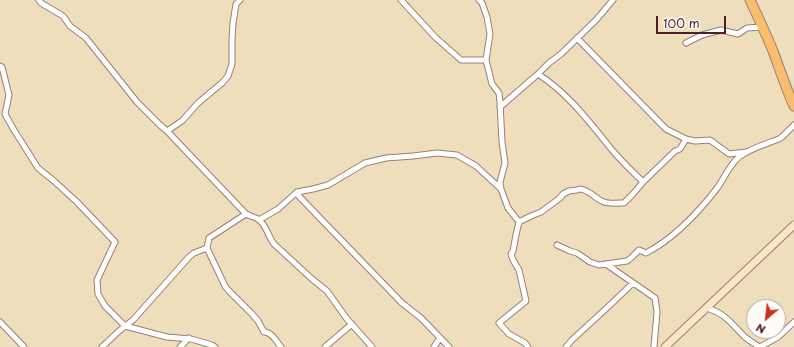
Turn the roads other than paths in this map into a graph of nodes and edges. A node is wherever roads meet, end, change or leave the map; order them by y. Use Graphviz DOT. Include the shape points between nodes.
graph roads {
  1 [pos="39,0"];
  2 [pos="240,0"];
  3 [pos="401,0"];
  4 [pos="479,0"];
  5 [pos="613,0"];
  6 [pos="750,0"];
  7 [pos="762,27"];
  8 [pos="576,38"];
  9 [pos="686,43"];
  10 [pos="486,60"];
  11 [pos="0,66"];
  12 [pos="538,74"];
  13 [pos="500,106"];
  14 [pos="794,106"];
  15 [pos="794,125"];
  16 [pos="167,131"];
  17 [pos="686,139"];
  18 [pos="749,151"];
  19 [pos="643,182"];
  20 [pos="501,189"];
  21 [pos="296,193"];
  22 [pos="246,214"];
  23 [pos="259,220"];
  24 [pos="519,222"];
  25 [pos="794,225"];
  26 [pos="557,245"];
  27 [pos="207,248"];
  28 [pos="606,264"];
  29 [pos="633,283"];
  30 [pos="707,308"];
  31 [pos="0,322"];
  32 [pos="794,322"];
  33 [pos="352,324"];
  34 [pos="125,326"];
  35 [pos="189,338"];
  36 [pos="440,338"];
  37 [pos="104,346"];
  38 [pos="277,346"];
  39 [pos="24,347"];
  40 [pos="180,347"];
  41 [pos="215,347"];
  42 [pos="325,347"];
  43 [pos="372,347"];
  44 [pos="434,347"];
  45 [pos="449,347"];
  46 [pos="528,347"];
  47 [pos="566,347"];
  48 [pos="654,347"];
  49 [pos="665,347"];
  50 [pos="759,347"];
  1 -- 16 [label="street" via="63,16 70,26 86,38 137,102"];
  2 -- 16 [label="street" via="236,4 232,64 228,76 182,121"];
  3 -- 10 [label="street" via="435,37 461,60"];
  4 -- 10 [label="street" via="487,17 490,34"];
  5 -- 8 [label="street"];
  6 -- 7 [label="highway"];
  7 -- 9 [label="street" via="747,28 738,34 721,30 702,34"];
  7 -- 14 [label="highway"];
  8 -- 12 [label="street"];
  8 -- 17 [label="street" via="666,129"];
  10 -- 13 [label="street" via="492,84 499,93"];
  11 -- 34 [label="street" via="9,95 5,114 38,168 77,202 115,242 97,280 98,294 105,306"];
  12 -- 13 [label="street"];
  12 -- 19 [label="street" via="586,117 614,152"];
  13 -- 20 [label="street" via="505,163 500,182"];
  15 -- 18 [label="street" via="779,139"];
  16 -- 22 [label="street"];
  17 -- 18 [label="street" via="710,140 729,154"];
  17 -- 19 [label="street" via="680,149"];
  18 -- 28 [label="street" via="735,161 718,187 688,223 646,253 639,250 627,261"];
  19 -- 24 [label="street" via="624,203 605,203 583,189 569,191 541,212"];
  20 -- 21 [label="street" via="470,162 458,156 437,153 386,158 365,163 328,185"];
  20 -- 24 [label="street" via="508,208"];
  21 -- 23 [label="street" via="278,209"];
  21 -- 36 [label="street" via="402,303 422,318"];
  22 -- 23 [label="street"];
  22 -- 27 [label="street" via="209,238"];
  23 -- 33 [label="street" via="264,224 274,244 327,291"];
  24 -- 46 [label="street" via="511,254 526,301 499,323 509,334"];
  25 -- 30 [label="street"];
  26 -- 28 [label="street" via="577,253 594,264"];
  27 -- 34 [label="street" via="189,257"];
  27 -- 38 [label="street" via="228,290 252,314 264,332 271,334"];
  28 -- 29 [label="street"];
  29 -- 47 [label="street"];
  29 -- 48 [label="street" via="656,298"];
  30 -- 49 [label="street"];
  30 -- 50 [label="street" via="728,319 746,338"];
  31 -- 39 [label="street"];
  32 -- 50 [label="street" via="778,337"];
  33 -- 42 [label="street"];
  33 -- 43 [label="street"];
  34 -- 35 [label="street" via="167,337"];
  34 -- 37 [label="street"];
  35 -- 40 [label="street"];
  35 -- 41 [label="street"];
  36 -- 44 [label="street"];
  36 -- 45 [label="street"];
}
